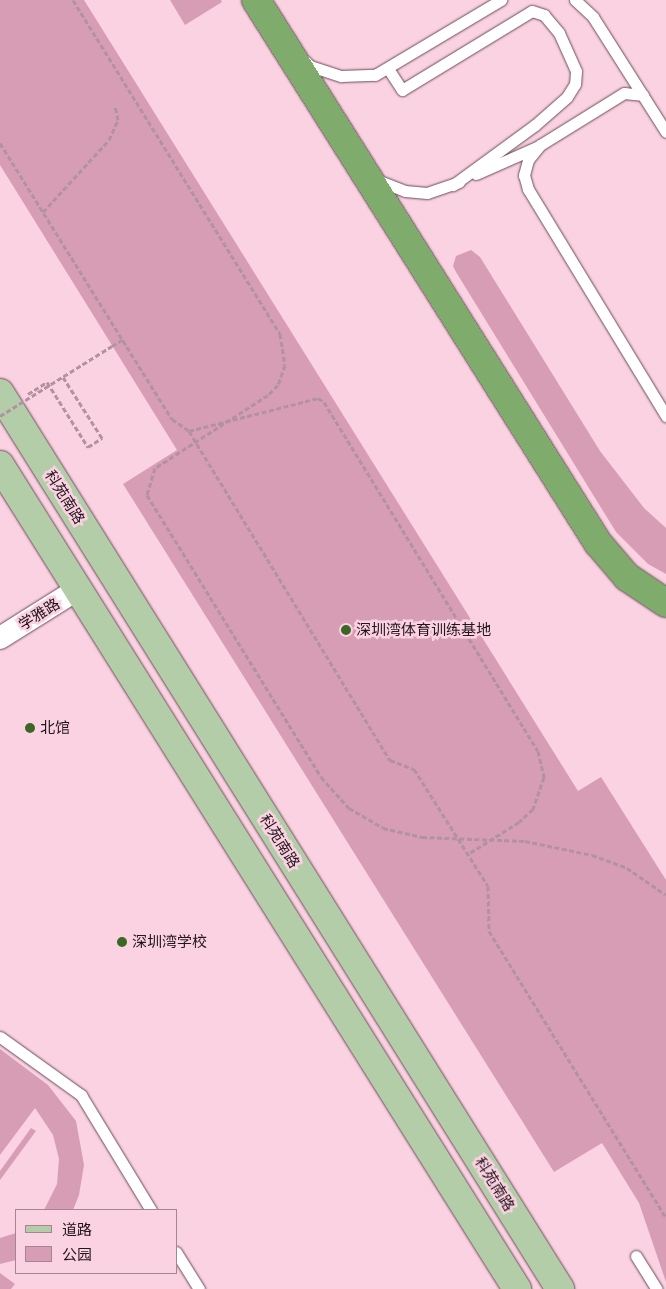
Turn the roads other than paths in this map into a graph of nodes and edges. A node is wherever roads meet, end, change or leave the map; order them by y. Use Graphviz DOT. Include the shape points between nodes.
graph roads {
  1 [pos="256,0"];
  2 [pos="501,0"];
  3 [pos="575,0"];
  4 [pos="282,41"];
  5 [pos="389,70"];
  6 [pos="642,95"];
  7 [pos="666,132"];
  8 [pos="540,145"];
  9 [pos="368,177"];
  10 [pos="453,185"];
  11 [pos="13,394"];
  12 [pos="666,416"];
  13 [pos="0,465"];
  14 [pos="78,590"];
  15 [pos="666,603"];
  16 [pos="0,638"];
  17 [pos="0,1037"];
  18 [pos="150,1209"];
  19 [pos="178,1255"];
  20 [pos="636,1256"];
  21 [pos="199,1289"];
  22 [pos="517,1289"];
  23 [pos="560,1289"];
  24 [pos="657,1289"];
  1 -- 4 [label="highway"];
  2 -- 5 [label="lane"];
  3 -- 6 [label="lane" via="593,17"];
  4 -- 5 [label="lane" via="310,66 341,76 375,75"];
  4 -- 9 [label="highway"];
  5 -- 10 [label="lane" via="402,90 532,12 544,15 559,33 576,71 575,84 567,97 536,125"];
  6 -- 7 [label="lane"];
  6 -- 8 [label="lane" via="624,93"];
  8 -- 10 [label="lane"];
  8 -- 12 [label="lane" via="528,160 524,175 528,189"];
  9 -- 10 [label="lane" via="405,191 427,193"];
  9 -- 15 [label="highway" via="598,543 627,576"];
  11 -- 23 [label="main road, 科苑南路"];
  13 -- 14 [label="main road"];
  14 -- 16 [label="street, 学雅路"];
  14 -- 22 [label="main road"];
  17 -- 18 [label="lane" via="81,1095"];
  19 -- 21 [label="lane"];
  20 -- 24 [label="lane"];
}
